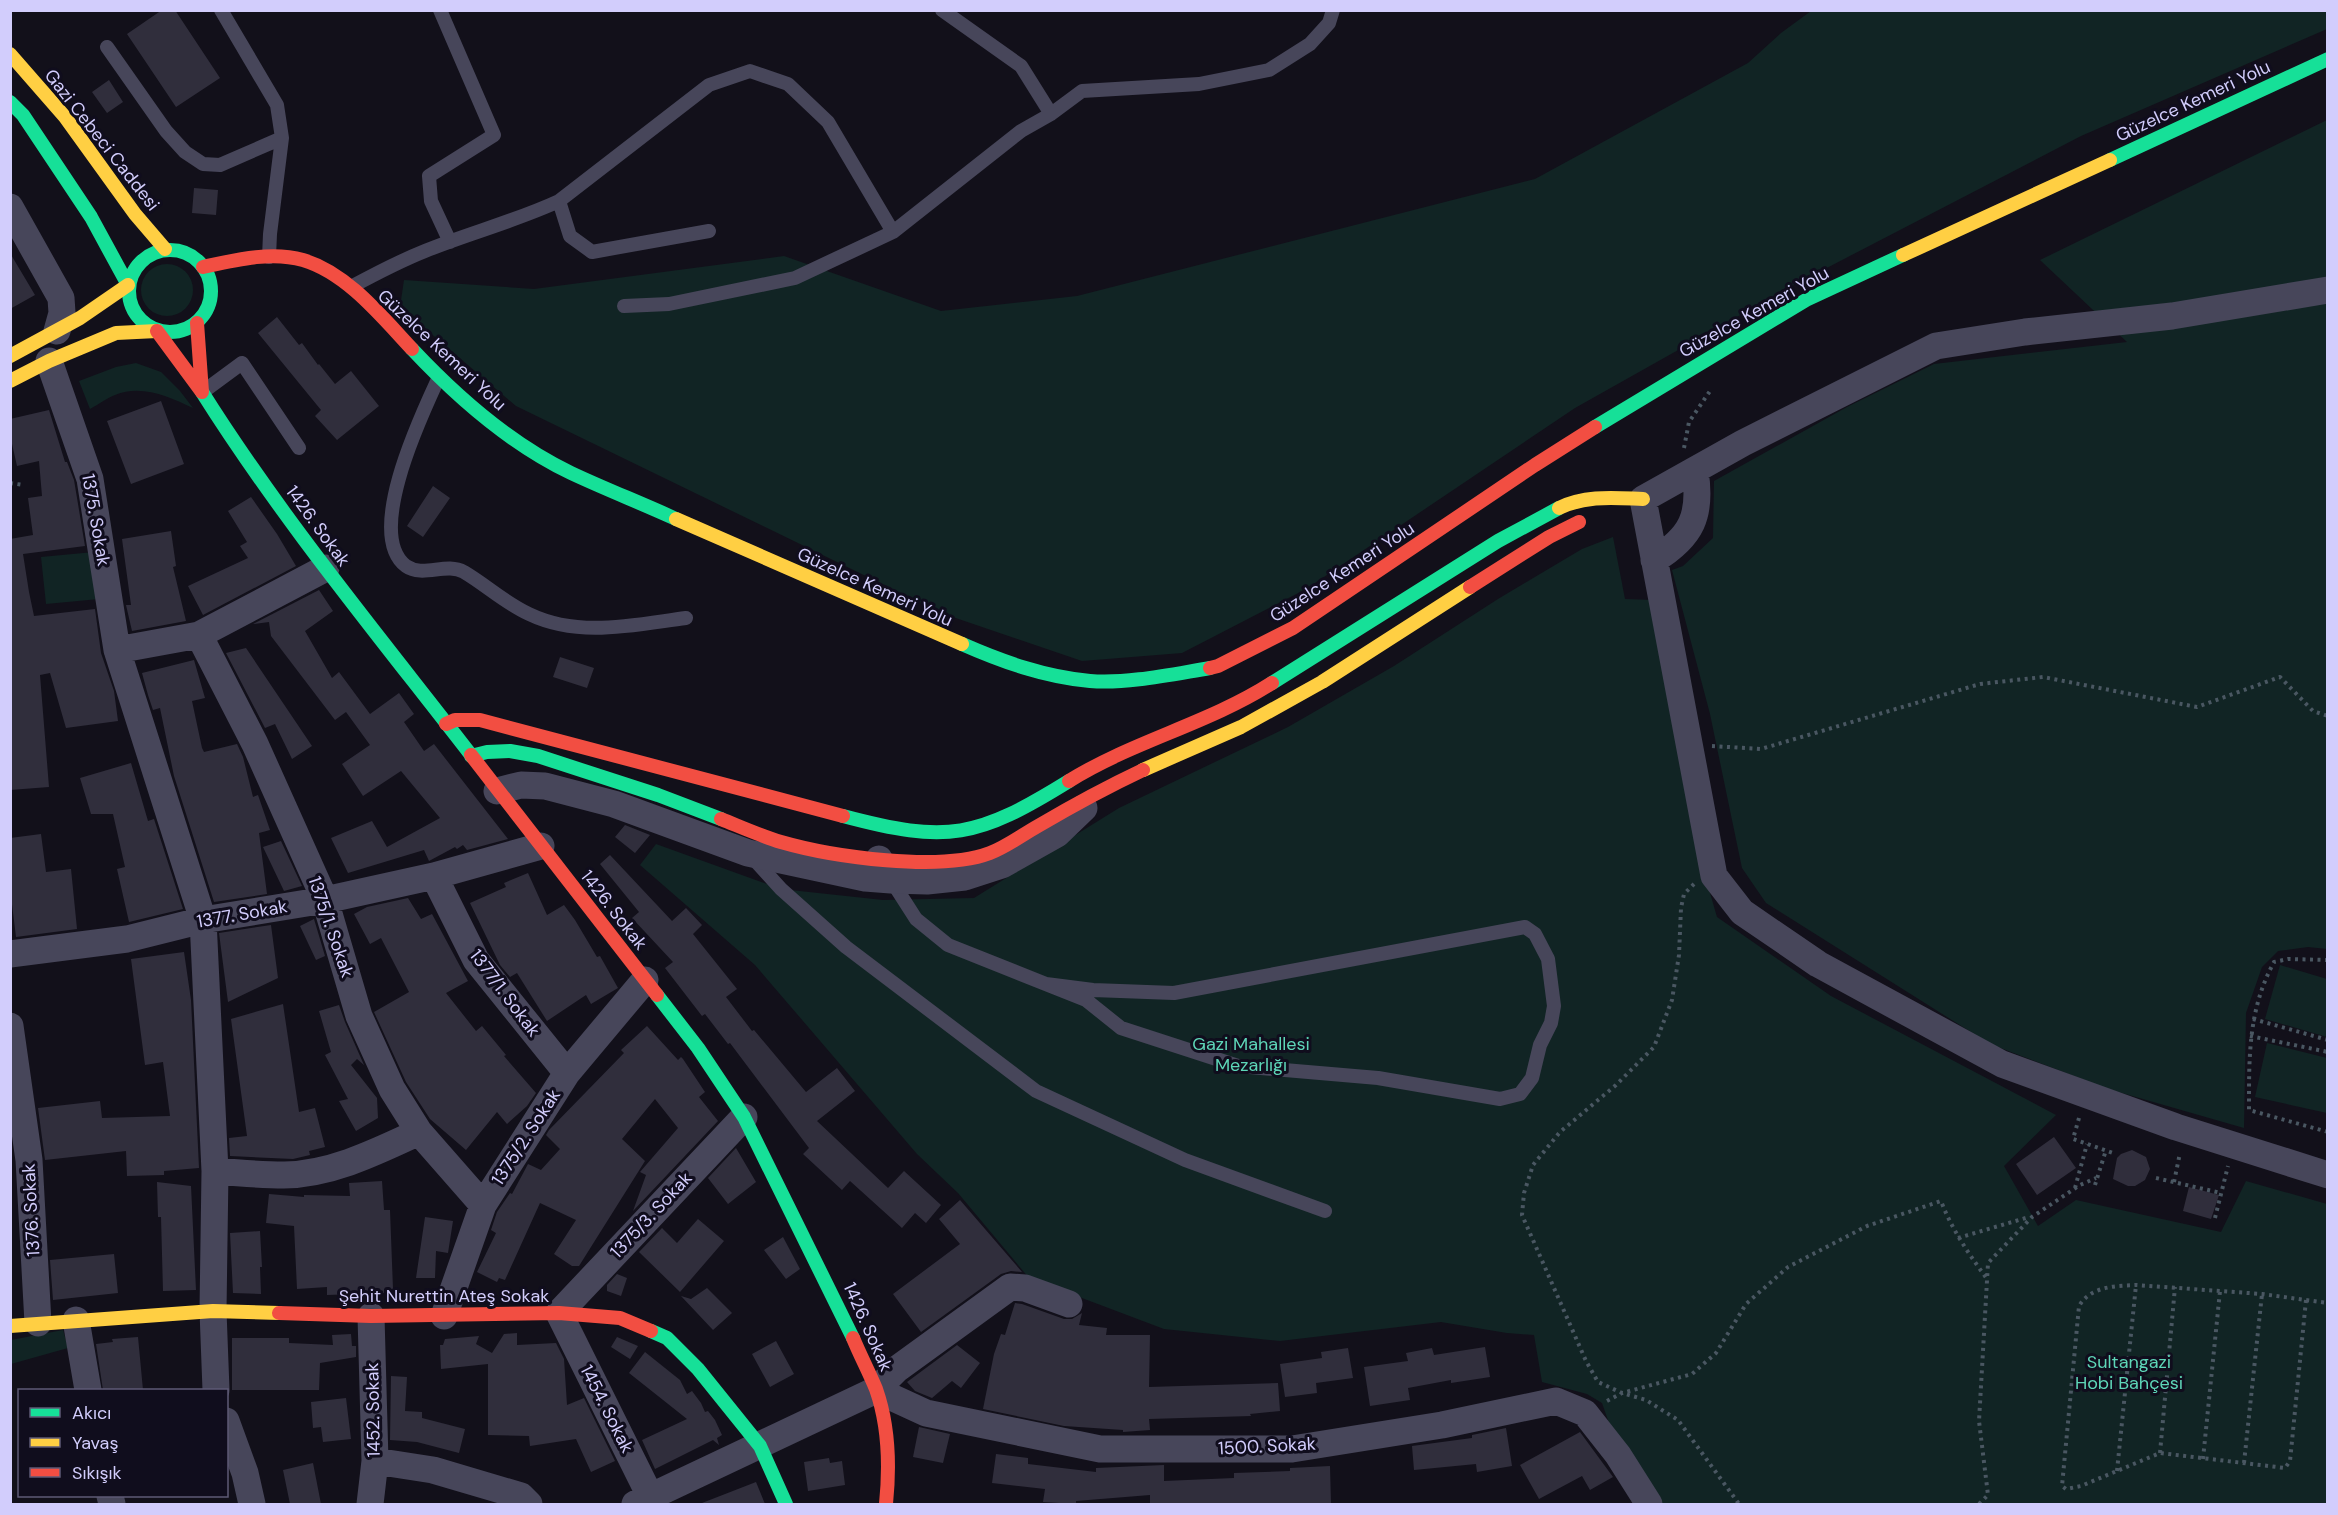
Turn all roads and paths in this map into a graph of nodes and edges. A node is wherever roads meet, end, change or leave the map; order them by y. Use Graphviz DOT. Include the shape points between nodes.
graph roads {
  1 [pos="221,10"];
  2 [pos="440,10"];
  3 [pos="942,10"];
  4 [pos="1333,10"];
  5 [pos="107,47"];
  6 [pos="10,54"];
  7 [pos="2328,59"];
  8 [pos="10,102"];
  9 [pos="1052,114"];
  10 [pos="282,138"];
  11 [pos="559,201"];
  12 [pos="10,207"];
  13 [pos="709,231"];
  14 [pos="893,232"];
  15 [pos="450,242"];
  16 [pos="165,249"];
  17 [pos="269,257"];
  18 [pos="203,267"];
  19 [pos="128,285"];
  20 [pos="351,288"];
  21 [pos="2328,290"];
  22 [pos="624,306"];
  23 [pos="197,323"];
  24 [pos="157,330"];
  25 [pos="57,331"];
  26 [pos="10,356"];
  27 [pos="1709,357"];
  28 [pos="49,360"];
  29 [pos="439,377"];
  30 [pos="10,381"];
  31 [pos="202,392"];
  32 [pos="299,448"];
  33 [pos="1689,461"];
  34 [pos="10,483"];
  35 [pos="23,485"];
  36 [pos="1643,499"];
  37 [pos="1611,511"];
  38 [pos="1590,518"];
  39 [pos="1654,560"];
  40 [pos="326,568"];
  41 [pos="686,618"];
  42 [pos="199,635"];
  43 [pos="117,650"];
  44 [pos="2328,716"];
  45 [pos="446,724"];
  46 [pos="1690,746"];
  47 [pos="471,756"];
  48 [pos="1106,788"];
  49 [pos="497,790"];
  50 [pos="868,823"];
  51 [pos="541,846"];
  52 [pos="748,853"];
  53 [pos="885,869"];
  54 [pos="434,876"];
  55 [pos="1714,876"];
  56 [pos="325,900"];
  57 [pos="203,920"];
  58 [pos="10,954"];
  59 [pos="2328,960"];
  60 [pos="645,980"];
  61 [pos="1046,984"];
  62 [pos="2253,1019"];
  63 [pos="10,1026"];
  64 [pos="2250,1036"];
  65 [pos="2328,1040"];
  66 [pos="2328,1052"];
  67 [pos="567,1073"];
  68 [pos="2085,1094"];
  69 [pos="744,1117"];
  70 [pos="419,1132"];
  71 [pos="2328,1132"];
  72 [pos="2087,1144"];
  73 [pos="2234,1145"];
  74 [pos="2106,1150"];
  75 [pos="2116,1154"];
  76 [pos="215,1171"];
  77 [pos="2328,1175"];
  78 [pos="2096,1178"];
  79 [pos="2156,1178"];
  80 [pos="2094,1185"];
  81 [pos="2075,1189"];
  82 [pos="2221,1193"];
  83 [pos="483,1205"];
  84 [pos="1325,1210"];
  85 [pos="2032,1216"];
  86 [pos="2215,1218"];
  87 [pos="1958,1238"];
  88 [pos="1988,1279"];
  89 [pos="2136,1285"];
  90 [pos="2175,1287"];
  91 [pos="2220,1291"];
  92 [pos="2262,1294"];
  93 [pos="2306,1300"];
  94 [pos="2328,1303"];
  95 [pos="1069,1304"];
  96 [pos="213,1311"];
  97 [pos="559,1313"];
  98 [pos="371,1316"];
  99 [pos="444,1316"];
  100 [pos="76,1320"];
  101 [pos="38,1323"];
  102 [pos="10,1326"];
  103 [pos="88,1389"];
  104 [pos="216,1389"];
  105 [pos="876,1390"];
  106 [pos="1622,1394"];
  107 [pos="228,1426"];
  108 [pos="760,1446"];
  109 [pos="2160,1453"];
  110 [pos="2204,1459"];
  111 [pos="375,1461"];
  112 [pos="2244,1463"];
  113 [pos="2117,1471"];
  114 [pos="646,1502"];
  115 [pos="252,1504"];
  116 [pos="370,1504"];
  117 [pos="529,1504"];
  118 [pos="786,1504"];
  119 [pos="886,1504"];
  120 [pos="1649,1504"];
  121 [pos="1739,1504"];
  122 [pos="1979,1504"];
  1 -- 10 [label="lane" via="277,105"];
  2 -- 15 [label="lane" via="494,135 429,176 431,201"];
  3 -- 9 [label="lane" via="1021,66"];
  4 -- 9 [label="lane" via="1329,23 1310,44 1269,70 1199,84 1082,91"];
  5 -- 10 [label="lane" via="166,131 185,152 203,164 220,165"];
  6 -- 16 [label="main road, Gazi Cebeci Caddesi" via="65,117"];
  7 -- 27 [label="main road, Güzelce Kemeri Yolu" via="1806,300"];
  8 -- 19 [label="main road" via="91,217"];
  9 -- 14 [label="lane" via="1021,131"];
  10 -- 17 [label="lane"];
  11 -- 13 [label="lane" via="570,236 592,252"];
  11 -- 14 [label="lane" via="709,85 750,72 788,84 828,122"];
  11 -- 15 [label="lane"];
  12 -- 25 [label="street" via="61,298"];
  14 -- 22 [label="lane" via="795,278 669,304"];
  15 -- 20 [label="lane"];
  16 -- 18 [label="main road" via="190,254"];
  16 -- 19 [label="main road" via="141,261"];
  17 -- 18 [label="main road, Güzelce Kemeri Yolu"];
  17 -- 20 [label="main road, Güzelce Kemeri Yolu" via="304,260"];
  18 -- 23 [label="main road" via="211,286 211,300"];
  19 -- 24 [label="main road" via="135,313"];
  19 -- 25 [label="main road"];
  20 -- 29 [label="main road, Güzelce Kemeri Yolu"];
  21 -- 33 [label="street" via="2172,316 1936,346 1754,437"];
  23 -- 24 [label="main road" via="178,331"];
  23 -- 31 [label="main road"];
  24 -- 28 [label="main road" via="116,333"];
  24 -- 31 [label="main road, 1426. Sokak"];
  25 -- 26 [label="main road"];
  27 -- 29 [label="main road, Güzelce Kemeri Yolu" via="1535,465 1293,628 1218,666 1159,677 1092,681 1050,675 999,660 568,472 523,447"];
  27 -- 33 [label="path" via="1717,379 1689,422"];
  28 -- 30 [label="main road"];
  28 -- 43 [label="street, 1375. Sokak" via="90,479"];
  29 -- 41 [label="lane" via="411,438 393,500 392,532 405,565 417,571 461,570 529,614 564,627 597,629"];
  31 -- 32 [label="lane" via="242,363"];
  31 -- 40 [label="main road, 1426. Sokak" via="234,443"];
  33 -- 36 [label="street"];
  33 -- 39 [label="street" via="1698,491 1696,514 1685,536"];
  34 -- 35 [label="path"];
  36 -- 37 [label="main road"];
  36 -- 39 [label="street"];
  36 -- 50 [label="main road" via="1600,497 1569,503 1498,541 1250,697 1106,759 1002,818 953,833 927,834"];
  38 -- 48 [label="main road" via="1550,537 1322,682 1242,727"];
  39 -- 46 [label="street"];
  40 -- 42 [label="street"];
  40 -- 45 [label="main road, 1426. Sokak"];
  42 -- 43 [label="street"];
  42 -- 56 [label="street, 1375/1. Sokak" via="255,744"];
  43 -- 57 [label="street, 1375. Sokak"];
  44 -- 46 [label="path" via="2313,711 2280,677 2197,707 2043,677 1980,684 1761,749"];
  45 -- 47 [label="main road, 1426. Sokak"];
  45 -- 50 [label="main road" via="480,720"];
  46 -- 55 [label="street"];
  47 -- 49 [label="main road, 1426. Sokak"];
  47 -- 53 [label="main road" via="510,751 538,756 658,795 782,842"];
  48 -- 53 [label="street" via="1057,834 1002,865 965,878 927,881"];
  49 -- 51 [label="main road, 1426. Sokak"];
  49 -- 52 [label="street" via="521,785 556,789 614,804"];
  50 -- 53 [label="main road"];
  51 -- 54 [label="street, 1377. Sokak"];
  51 -- 60 [label="main road, 1426. Sokak"];
  52 -- 53 [label="street" via="865,878"];
  52 -- 84 [label="lane" via="781,889 846,947 1036,1091 1185,1160"];
  53 -- 61 [label="lane" via="916,919 948,945"];
  54 -- 56 [label="street, 1377. Sokak"];
  54 -- 67 [label="street, 1377/1. Sokak" via="476,960"];
  55 -- 68 [label="street" via="1742,912 1818,964 2002,1064"];
  55 -- 106 [label="path" via="1692,884 1684,894 1672,1000 1654,1047 1560,1132 1533,1165 1524,1193 1522,1215 1586,1361 1598,1382"];
  56 -- 57 [label="street, 1377. Sokak"];
  56 -- 70 [label="street, 1375/1. Sokak" via="359,1016 392,1089"];
  57 -- 58 [label="street, 1377. Sokak" via="127,939"];
  57 -- 76 [label="street, 1375. Sokak"];
  59 -- 62 [label="path" via="2274,962"];
  60 -- 67 [label="street, 1375/2. Sokak"];
  60 -- 69 [label="main road, 1426. Sokak" via="698,1048"];
  61 -- 61 [label="lane" via="1086,999 1121,1028 1238,1066 1377,1078 1500,1099 1520,1094 1532,1078 1554,1006 1548,958 1535,934 1525,927 1174,993"];
  62 -- 64 [label="path"];
  62 -- 65 [label="path"];
  63 -- 101 [label="street, 1376. Sokak" via="29,1160"];
  64 -- 66 [label="path"];
  64 -- 71 [label="path" via="2249,1110"];
  67 -- 83 [label="street, 1375/2. Sokak"];
  68 -- 72 [label="path" via="2073,1139"];
  68 -- 73 [label="street"];
  69 -- 97 [label="street, 1375/3. Sokak"];
  69 -- 105 [label="main road, 1426. Sokak" via="840,1306"];
  70 -- 76 [label="street" via="360,1159 324,1170 285,1175"];
  70 -- 83 [label="street, 1375/1. Sokak"];
  72 -- 74 [label="path"];
  72 -- 81 [label="path"];
  73 -- 77 [label="street"];
  73 -- 82 [label="path"];
  74 -- 75 [label="path"];
  74 -- 78 [label="path"];
  76 -- 96 [label="street, 1375. Sokak"];
  78 -- 80 [label="path"];
  78 -- 81 [label="path"];
  79 -- 82 [label="path"];
  81 -- 85 [label="path"];
  82 -- 86 [label="path"];
  83 -- 99 [label="street, 1375/2. Sokak"];
  85 -- 87 [label="path"];
  85 -- 88 [label="path" via="1988,1263"];
  87 -- 88 [label="path"];
  87 -- 106 [label="path" via="1941,1201 1868,1226 1788,1267 1746,1304 1716,1353 1692,1374"];
  88 -- 122 [label="path" via="1979,1421 1988,1495"];
  89 -- 90 [label="path"];
  89 -- 113 [label="path"];
  89 -- 113 [label="path" via="2098,1290 2084,1297 2079,1305 2062,1486 2081,1486"];
  90 -- 91 [label="path"];
  90 -- 109 [label="path"];
  91 -- 92 [label="path"];
  91 -- 110 [label="path"];
  92 -- 93 [label="path"];
  92 -- 112 [label="path"];
  93 -- 94 [label="path"];
  93 -- 112 [label="path" via="2290,1461 2284,1468"];
  95 -- 105 [label="street" via="1025,1288 1010,1287 897,1369"];
  96 -- 98 [label="main road, Şehit Nurettin Ateş Sokak"];
  96 -- 100 [label="main road, Şehit Nurettin Ateş Sokak"];
  96 -- 104 [label="street, 1375. Sokak"];
  97 -- 99 [label="main road, Şehit Nurettin Ateş Sokak"];
  97 -- 108 [label="main road, Şehit Nurettin Ateş Sokak" via="620,1318 667,1338 698,1369"];
  97 -- 114 [label="street, 1454. Sokak"];
  98 -- 99 [label="main road, Şehit Nurettin Ateş Sokak"];
  98 -- 111 [label="street, 1452. Sokak"];
  100 -- 101 [label="main road, Şehit Nurettin Ateş Sokak"];
  100 -- 103 [label="street"];
  101 -- 102 [label="main road, Şehit Nurettin Ateş Sokak"];
  105 -- 108 [label="street"];
  105 -- 119 [label="main road, 1426. Sokak" via="888,1436"];
  105 -- 120 [label="street, 1500. Sokak" via="926,1413 1100,1449 1292,1449 1442,1425 1556,1401 1584,1413 1618,1455"];
  106 -- 121 [label="path" via="1646,1400 1678,1420"];
  107 -- 115 [label="street"];
  108 -- 114 [label="street"];
  108 -- 118 [label="main road, Şehit Nurettin Ateş Sokak"];
  109 -- 110 [label="path"];
  109 -- 113 [label="path"];
  110 -- 112 [label="path"];
  111 -- 116 [label="street, 1452. Sokak"];
  111 -- 117 [label="street" via="434,1470 521,1496"];
}
